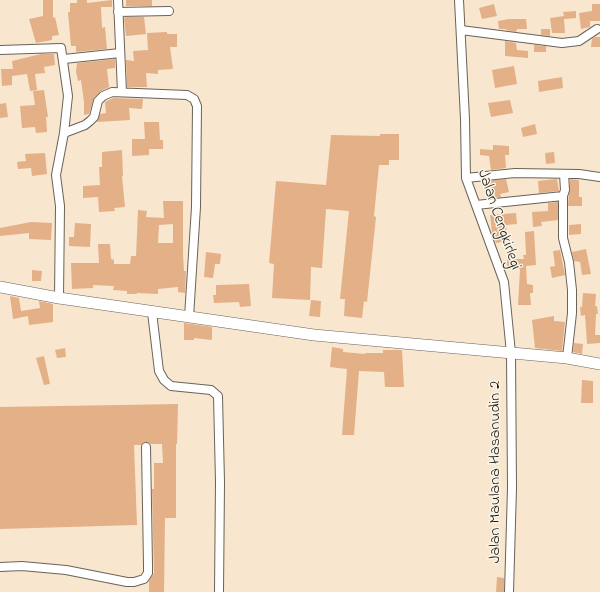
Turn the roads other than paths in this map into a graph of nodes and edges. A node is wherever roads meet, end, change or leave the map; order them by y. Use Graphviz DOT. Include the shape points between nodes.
graph roads {
  1 [pos="118,0"];
  2 [pos="459,0"];
  3 [pos="169,11"];
  4 [pos="118,12"];
  5 [pos="597,29"];
  6 [pos="461,30"];
  7 [pos="0,50"];
  8 [pos="120,53"];
  9 [pos="64,59"];
  10 [pos="122,92"];
  11 [pos="64,133"];
  12 [pos="564,174"];
  13 [pos="600,177"];
  14 [pos="466,178"];
  15 [pos="563,196"];
  16 [pos="476,205"];
  17 [pos="0,287"];
  18 [pos="59,298"];
  19 [pos="152,312"];
  20 [pos="189,317"];
  21 [pos="511,353"];
  22 [pos="567,358"];
  23 [pos="600,364"];
  24 [pos="146,447"];
  25 [pos="0,567"];
  26 [pos="219,592"];
  27 [pos="509,592"];
  1 -- 4 [label="street"];
  2 -- 6 [label="street, Jalan Cengkirlegi"];
  3 -- 4 [label="street"];
  4 -- 8 [label="street"];
  5 -- 6 [label="street" via="578,40 562,43"];
  6 -- 14 [label="street, Jalan Cengkirlegi"];
  7 -- 9 [label="street" via="61,48"];
  8 -- 9 [label="street"];
  8 -- 10 [label="street"];
  9 -- 11 [label="street" via="68,96"];
  10 -- 11 [label="street" via="112,92 103,96 98,100 94,117 85,125"];
  10 -- 20 [label="street" via="187,95 194,99 197,106 196,207"];
  11 -- 18 [label="street" via="56,175 60,206"];
  12 -- 13 [label="street"];
  12 -- 14 [label="street" via="514,173"];
  12 -- 15 [label="street"];
  14 -- 16 [label="street, Jalan Cengkirlegi"];
  15 -- 16 [label="street"];
  15 -- 22 [label="street" via="563,238 572,290"];
  16 -- 21 [label="street, Jalan Cengkirlegi" via="504,282"];
  17 -- 18 [label="street"];
  18 -- 19 [label="street"];
  19 -- 20 [label="street"];
  19 -- 26 [label="street" via="159,371 164,380 171,386 211,390 218,396"];
  20 -- 21 [label="street" via="314,335"];
  21 -- 22 [label="street"];
  21 -- 27 [label="street, Jalan Maulana Hasanudin 2" via="512,488"];
  22 -- 23 [label="street"];
  24 -- 25 [label="street" via="148,573 144,578 127,582 66,570"];
}
